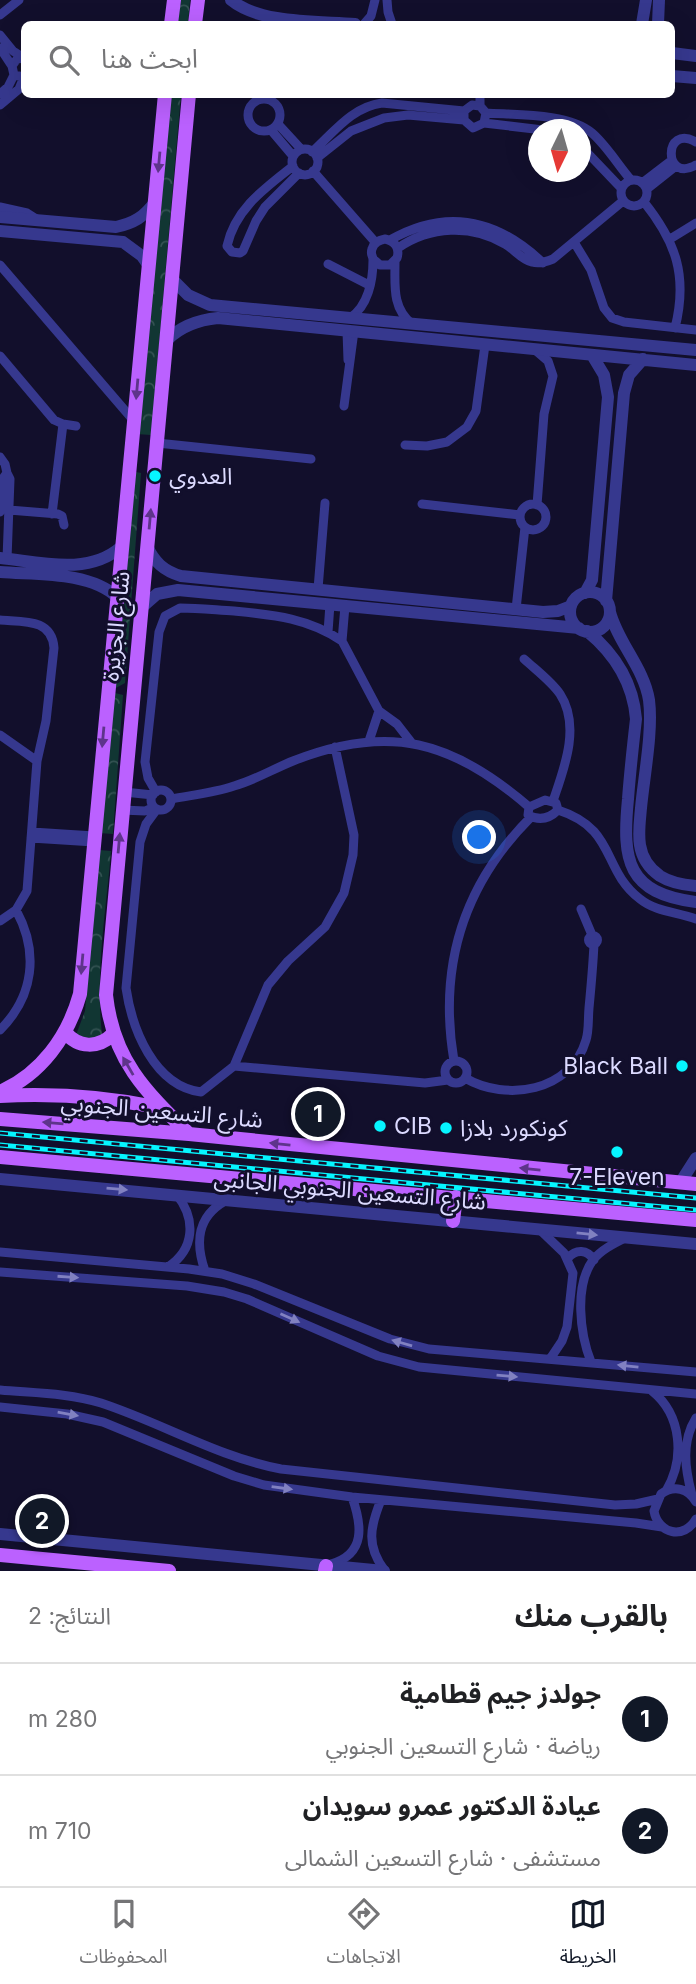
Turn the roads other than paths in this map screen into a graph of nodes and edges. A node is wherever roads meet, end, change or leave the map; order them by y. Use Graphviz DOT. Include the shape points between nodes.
graph roads {
  1 [pos="19,0"];
  2 [pos="174,0"];
  3 [pos="198,0"];
  4 [pos="231,0"];
  5 [pos="646,0"];
  6 [pos="659,0"];
  7 [pos="374,2"];
  8 [pos="387,3"];
  9 [pos="0,15"];
  10 [pos="171,21"];
  11 [pos="195,21"];
  12 [pos="274,21"];
  13 [pos="367,21"];
  14 [pos="392,21"];
  15 [pos="642,21"];
  16 [pos="658,21"];
  17 [pos="0,34"];
  18 [pos="0,48"];
  19 [pos="21,56"];
  20 [pos="21,58"];
  21 [pos="19,74"];
  22 [pos="675,76"];
  23 [pos="696,78"];
  24 [pos="0,94"];
  25 [pos="165,98"];
  26 [pos="189,98"];
  27 [pos="0,105"];
  28 [pos="475,110"];
  29 [pos="528,126"];
  30 [pos="274,127"];
  31 [pos="696,142"];
  32 [pos="297,152"];
  33 [pos="315,155"];
  34 [pos="591,157"];
  35 [pos="674,163"];
  36 [pos="696,165"];
  37 [pos="296,170"];
  38 [pos="313,171"];
  39 [pos="631,180"];
  40 [pos="645,186"];
  41 [pos="621,188"];
  42 [pos="623,201"];
  43 [pos="155,202"];
  44 [pos="644,202"];
  45 [pos="0,206"];
  46 [pos="0,216"];
  47 [pos="39,221"];
  48 [pos="696,223"];
  49 [pos="464,226"];
  50 [pos="0,231"];
  51 [pos="100,233"];
  52 [pos="670,239"];
  53 [pos="390,240"];
  54 [pos="574,242"];
  55 [pos="376,243"];
  56 [pos="398,248"];
  57 [pos="373,259"];
  58 [pos="394,262"];
  59 [pos="328,264"];
  60 [pos="0,265"];
  61 [pos="149,266"];
  62 [pos="172,279"];
  63 [pos="369,285"];
  64 [pos="218,312"];
  65 [pos="412,324"];
  66 [pos="351,327"];
  67 [pos="454,327"];
  68 [pos="675,328"];
  69 [pos="696,330"];
  70 [pos="167,340"];
  71 [pos="453,341"];
  72 [pos="482,344"];
  73 [pos="677,348"];
  74 [pos="534,349"];
  75 [pos="696,350"];
  76 [pos="592,355"];
  77 [pos="0,356"];
  78 [pos="643,359"];
  79 [pos="676,363"];
  80 [pos="696,365"];
  81 [pos="344,406"];
  82 [pos="134,421"];
  83 [pos="63,424"];
  84 [pos="76,426"];
  85 [pos="132,440"];
  86 [pos="157,443"];
  87 [pos="405,445"];
  88 [pos="0,457"];
  89 [pos="311,459"];
  90 [pos="4,469"];
  91 [pos="129,469"];
  92 [pos="154,470"];
  93 [pos="325,503"];
  94 [pos="422,504"];
  95 [pos="537,505"];
  96 [pos="4,511"];
  97 [pos="52,514"];
  98 [pos="520,515"];
  99 [pos="64,525"];
  100 [pos="525,527"];
  101 [pos="147,546"];
  102 [pos="121,547"];
  103 [pos="3,559"];
  104 [pos="79,565"];
  105 [pos="0,572"];
  106 [pos="78,579"];
  107 [pos="189,584"];
  108 [pos="318,589"];
  109 [pos="585,593"];
  110 [pos="117,597"];
  111 [pos="330,604"];
  112 [pos="345,606"];
  113 [pos="571,606"];
  114 [pos="608,607"];
  115 [pos="141,608"];
  116 [pos="516,609"];
  117 [pos="0,620"];
  118 [pos="583,630"];
  119 [pos="328,632"];
  120 [pos="342,641"];
  121 [pos="524,659"];
  122 [pos="107,692"];
  123 [pos="132,700"];
  124 [pos="379,711"];
  125 [pos="0,735"];
  126 [pos="369,741"];
  127 [pos="411,742"];
  128 [pos="335,747"];
  129 [pos="37,761"];
  130 [pos="124,792"];
  131 [pos="154,793"];
  132 [pos="171,799"];
  133 [pos="556,806"];
  134 [pos="156,808"];
  135 [pos="122,810"];
  136 [pos="530,812"];
  137 [pos="31,835"];
  138 [pos="94,839"];
  139 [pos="682,884"];
  140 [pos="696,886"];
  141 [pos="680,900"];
  142 [pos="696,902"];
  143 [pos="581,909"];
  144 [pos="16,910"];
  145 [pos="696,919"];
  146 [pos="0,921"];
  147 [pos="0,1030"];
  148 [pos="65,1032"];
  149 [pos="113,1034"];
  150 [pos="454,1061"];
  151 [pos="234,1066"];
  152 [pos="465,1078"];
  153 [pos="448,1080"];
  154 [pos="0,1094"];
  155 [pos="162,1108"];
  156 [pos="0,1119"];
  157 [pos="189,1134"];
  158 [pos="0,1157"];
  159 [pos="696,1158"];
  160 [pos="0,1179"];
  161 [pos="680,1182"];
  162 [pos="696,1184"];
  163 [pos="177,1195"];
  164 [pos="456,1197"];
  165 [pos="227,1199"];
  166 [pos="696,1220"];
  167 [pos="453,1221"];
  168 [pos="539,1229"];
  169 [pos="625,1238"];
  170 [pos="696,1244"];
  171 [pos="0,1252"];
  172 [pos="45,1256"];
  173 [pos="568,1258"];
  174 [pos="594,1260"];
  175 [pos="168,1267"];
  176 [pos="205,1271"];
  177 [pos="0,1272"];
  178 [pos="43,1275"];
  179 [pos="254,1284"];
  180 [pos="247,1300"];
  181 [pos="550,1359"];
  182 [pos="591,1362"];
  183 [pos="696,1372"];
  184 [pos="0,1390"];
  185 [pos="651,1390"];
  186 [pos="696,1394"];
  187 [pos="0,1407"];
  188 [pos="696,1418"];
  189 [pos="163,1428"];
  190 [pos="156,1443"];
  191 [pos="460,1489"];
  192 [pos="666,1491"];
  193 [pos="352,1497"];
  194 [pos="657,1499"];
  195 [pos="695,1499"];
  196 [pos="381,1500"];
  197 [pos="458,1507"];
  198 [pos="696,1519"];
  199 [pos="662,1527"];
  200 [pos="692,1530"];
  201 [pos="0,1534"];
  202 [pos="0,1555"];
  203 [pos="326,1568"];
  204 [pos="169,1571"];
  205 [pos="385,1571"];
  1 -- 9 [label="street"];
  2 -- 10 [label="main road"];
  3 -- 11 [label="main road"];
  4 -- 12 [label="street"];
  5 -- 15 [label="street"];
  6 -- 16 [label="street"];
  7 -- 8 [label="street"];
  7 -- 13 [label="street"];
  8 -- 14 [label="street"];
  17 -- 19 [label="street"];
  18 -- 21 [label="street"];
  20 -- 21 [label="street" via="17,59"];
  21 -- 24 [label="street"];
  21 -- 27 [label="street" via="19,89"];
  22 -- 23 [label="street"];
  25 -- 43 [label="main road, شارع الجزيرة, one-way"];
  26 -- 62 [label="main road, شارع الجزيرة"];
  28 -- 29 [label="street"];
  28 -- 33 [label="street" via="384,118 351,131"];
  28 -- 33 [label="street" via="372,104 352,114"];
  28 -- 39 [label="street" via="576,123 597,138"];
  30 -- 32 [label="street"];
  31 -- 35 [label="street" via="687,138 677,141 671,150"];
  32 -- 33 [label="street"];
  32 -- 37 [label="street"];
  33 -- 38 [label="street"];
  34 -- 41 [label="street"];
  35 -- 36 [label="street" via="686,169"];
  35 -- 40 [label="street"];
  37 -- 37 [label="street" via="246,207 229,239 232,253 243,251 265,207"];
  37 -- 38 [label="street"];
  38 -- 55 [label="street"];
  39 -- 40 [label="street"];
  39 -- 41 [label="street"];
  40 -- 44 [label="street"];
  41 -- 42 [label="street"];
  42 -- 44 [label="street" via="634,206"];
  42 -- 54 [label="street"];
  43 -- 51 [label="street" via="132,223"];
  43 -- 61 [label="main road, شارع الجزيرة"];
  44 -- 52 [label="street"];
  45 -- 47 [label="street"];
  46 -- 47 [label="street"];
  47 -- 51 [label="street"];
  48 -- 52 [label="street"];
  49 -- 53 [label="street" via="425,224"];
  49 -- 54 [label="street" via="488,226 511,236 543,262"];
  49 -- 56 [label="street" via="429,233"];
  50 -- 51 [label="street"];
  51 -- 61 [label="street" via="134,247"];
  52 -- 68 [label="street" via="680,282"];
  53 -- 55 [label="street"];
  53 -- 56 [label="street"];
  54 -- 68 [label="street" via="612,318"];
  55 -- 57 [label="street"];
  56 -- 58 [label="street"];
  57 -- 58 [label="street" via="385,266"];
  57 -- 63 [label="street"];
  58 -- 65 [label="street" via="397,303"];
  59 -- 63 [label="street"];
  60 -- 82 [label="street"];
  61 -- 82 [label="main road, شارع الجزيرة, one-way"];
  62 -- 64 [label="street" via="188,295"];
  62 -- 70 [label="main road, شارع الجزيرة"];
  63 -- 66 [label="street"];
  64 -- 66 [label="street"];
  64 -- 70 [label="street" via="187,325"];
  65 -- 66 [label="street"];
  65 -- 67 [label="street"];
  66 -- 71 [label="street"];
  66 -- 81 [label="street"];
  67 -- 71 [label="street"];
  67 -- 73 [label="street"];
  68 -- 69 [label="street"];
  70 -- 86 [label="main road, شارع الجزيرة"];
  71 -- 72 [label="street"];
  72 -- 74 [label="street"];
  72 -- 87 [label="street" via="473,419 447,442"];
  73 -- 75 [label="street"];
  73 -- 79 [label="street"];
  74 -- 76 [label="street"];
  74 -- 95 [label="street" via="548,361 553,376 544,414"];
  76 -- 78 [label="street"];
  76 -- 109 [label="street" via="604,375 608,397 592,580"];
  77 -- 83 [label="street" via="54,420"];
  78 -- 79 [label="street"];
  78 -- 114 [label="street" via="629,375 624,393"];
  79 -- 80 [label="street"];
  82 -- 85 [label="main road, شارع الجزيرة"];
  83 -- 84 [label="street"];
  83 -- 97 [label="street"];
  85 -- 86 [label="main road"];
  85 -- 91 [label="main road, شارع الجزيرة"];
  86 -- 89 [label="street"];
  86 -- 92 [label="main road, شارع الجزيرة"];
  88 -- 90 [label="street"];
  90 -- 96 [label="street" via="10,477"];
  91 -- 92 [label="main road" via="141,462"];
  91 -- 102 [label="main road, شارع الجزيرة"];
  101 -- 92 [label="main road, شارع الجزيرة, one-way"];
  93 -- 108 [label="street"];
  94 -- 98 [label="street"];
  95 -- 98 [label="street" via="525,507"];
  95 -- 100 [label="street" via="545,513 544,523 535,529"];
  96 -- 97 [label="street"];
  96 -- 103 [label="street"];
  97 -- 99 [label="street" via="62,516"];
  98 -- 100 [label="street"];
  100 -- 116 [label="street"];
  101 -- 107 [label="street" via="164,569"];
  101 -- 115 [label="main road, شارع الجزيرة"];
  102 -- 104 [label="street" via="98,562"];
  102 -- 110 [label="main road, شارع الجزيرة"];
  103 -- 104 [label="street"];
  104 -- 106 [label="street"];
  105 -- 106 [label="street"];
  106 -- 110 [label="street" via="103,586"];
  107 -- 108 [label="street"];
  107 -- 111 [label="street"];
  107 -- 115 [label="street" via="148,600"];
  108 -- 116 [label="street"];
  109 -- 113 [label="street"];
  109 -- 114 [label="street" via="597,594"];
  110 -- 122 [label="main road, شارع الجزيرة"];
  111 -- 112 [label="street"];
  111 -- 119 [label="street"];
  112 -- 118 [label="street"];
  112 -- 120 [label="street"];
  113 -- 116 [label="street" via="550,612"];
  113 -- 118 [label="street" via="572,621"];
  114 -- 118 [label="street" via="605,625"];
  114 -- 139 [label="street" via="648,698 639,832 642,853 653,871"];
  115 -- 123 [label="main road, شارع الجزيرة"];
  117 -- 129 [label="street" via="43,626 53,638 46,721"];
  118 -- 141 [label="street" via="620,667 634,705 625,834 628,857 648,886"];
  119 -- 120 [label="street"];
  119 -- 131 [label="street" via="274,615 180,608 165,616 159,632 145,762"];
  120 -- 124 [label="street"];
  121 -- 133 [label="street" via="555,688 568,711 568,745"];
  122 -- 123 [label="main road" via="119,691"];
  122 -- 138 [label="main road, شارع الجزيرة, one-way"];
  123 -- 130 [label="main road, شارع الجزيرة"];
  124 -- 126 [label="street"];
  124 -- 127 [label="street"];
  125 -- 129 [label="street"];
  126 -- 127 [label="street"];
  126 -- 128 [label="street"];
  127 -- 136 [label="street" via="473,765 503,784"];
  128 -- 132 [label="street" via="234,786"];
  128 -- 151 [label="street" via="354,835 347,884 325,927 268,985"];
  129 -- 137 [label="street"];
  130 -- 131 [label="street"];
  130 -- 135 [label="main road, شارع الجزيرة"];
  131 -- 132 [label="street" via="163,790"];
  131 -- 134 [label="street"];
  132 -- 134 [label="street" via="167,808"];
  133 -- 136 [label="street" via="540,801"];
  133 -- 136 [label="street" via="545,818"];
  133 -- 145 [label="street" via="592,828 620,877 640,899"];
  134 -- 135 [label="street"];
  134 -- 151 [label="street" via="140,842 126,988 129,1008 156,1063 187,1090 201,1092"];
  149 -- 135 [label="main road, شارع الجزيرة, one-way" via="106,995"];
  136 -- 150 [label="street" via="476,889 458,936 449,988"];
  137 -- 138 [label="street"];
  137 -- 144 [label="street" via="27,891"];
  138 -- 148 [label="main road, شارع الجزيرة, one-way" via="80,994"];
  139 -- 140 [label="street"];
  139 -- 141 [label="street"];
  141 -- 142 [label="street"];
  143 -- 152 [label="street" via="593,939 587,1038 575,1063 550,1082 517,1091 489,1089"];
  144 -- 146 [label="street"];
  144 -- 147 [label="street" via="28,937 31,967 18,1009"];
  148 -- 149 [label="main road" via="86,1045 101,1043"];
  148 -- 154 [label="main road, شارع الجزيرة" via="34,1070"];
  155 -- 149 [label="main road, شارع الجزيرة, one-way" via="128,1067"];
  150 -- 152 [label="street" via="464,1064"];
  150 -- 153 [label="street" via="446,1068"];
  151 -- 153 [label="street" via="425,1083"];
  152 -- 153 [label="street" via="457,1083"];
  154 -- 155 [label="main road" via="89,1097"];
  155 -- 157 [label="main road, شارع الجزيرة"];
  157 -- 156 [label="main road, شارع التسعين الجنوبي, one-way"];
  161 -- 157 [label="main road, شارع التسعين الجنوبي, one-way"];
  158 -- 164 [label="main road"];
  159 -- 161 [label="street"];
  160 -- 163 [label="street, شارع التسعين الجنوبي الجانبى, one-way"];
  161 -- 162 [label="main road, شارع التسعين الجنوبي"];
  163 -- 165 [label="street, شارع التسعين الجنوبي الجانبى"];
  163 -- 175 [label="street" via="188,1212 190,1239 182,1255"];
  164 -- 166 [label="main road"];
  164 -- 167 [label="main road"];
  165 -- 167 [label="street, شارع التسعين الجنوبي الجانبى"];
  165 -- 176 [label="street" via="202,1223 198,1243"];
  167 -- 168 [label="street, شارع التسعين الجنوبي الجانبى"];
  168 -- 169 [label="street, شارع التسعين الجنوبي الجانبى, one-way"];
  168 -- 173 [label="street"];
  169 -- 170 [label="street, شارع التسعين الجنوبي الجانبى"];
  169 -- 174 [label="street"];
  171 -- 172 [label="street"];
  172 -- 175 [label="street"];
  172 -- 178 [label="street"];
  173 -- 174 [label="street" via="581,1251"];
  173 -- 181 [label="street" via="573,1281 569,1320"];
  174 -- 182 [label="street" via="584,1284 580,1317"];
  175 -- 176 [label="street"];
  176 -- 179 [label="street"];
  177 -- 178 [label="street"];
  178 -- 180 [label="street, one-way" via="201,1288"];
  179 -- 180 [label="street"];
  181 -- 179 [label="street, one-way" via="416,1347"];
  180 -- 185 [label="street, one-way" via="408,1365"];
  181 -- 182 [label="street"];
  183 -- 182 [label="street, one-way"];
  184 -- 189 [label="street" via="84,1399"];
  185 -- 186 [label="street"];
  185 -- 192 [label="street" via="671,1411 677,1429 676,1463"];
  187 -- 190 [label="street, one-way" via="85,1418"];
  188 -- 195 [label="street" via="687,1440 685,1465"];
  189 -- 190 [label="street"];
  189 -- 191 [label="street" via="266,1466"];
  190 -- 193 [label="street, one-way" via="249,1481"];
  191 -- 194 [label="street" via="615,1505"];
  191 -- 197 [label="street"];
  192 -- 194 [label="street"];
  192 -- 195 [label="street" via="680,1489"];
  193 -- 196 [label="street"];
  193 -- 203 [label="street" via="360,1521 357,1541 345,1558"];
  194 -- 199 [label="street" via="655,1517"];
  196 -- 197 [label="street"];
  196 -- 205 [label="street" via="370,1538"];
  197 -- 199 [label="street"];
  198 -- 200 [label="street"];
  199 -- 200 [label="street" via="675,1533"];
  201 -- 203 [label="street"];
  202 -- 204 [label="main road"];
  203 -- 205 [label="street"];
}
